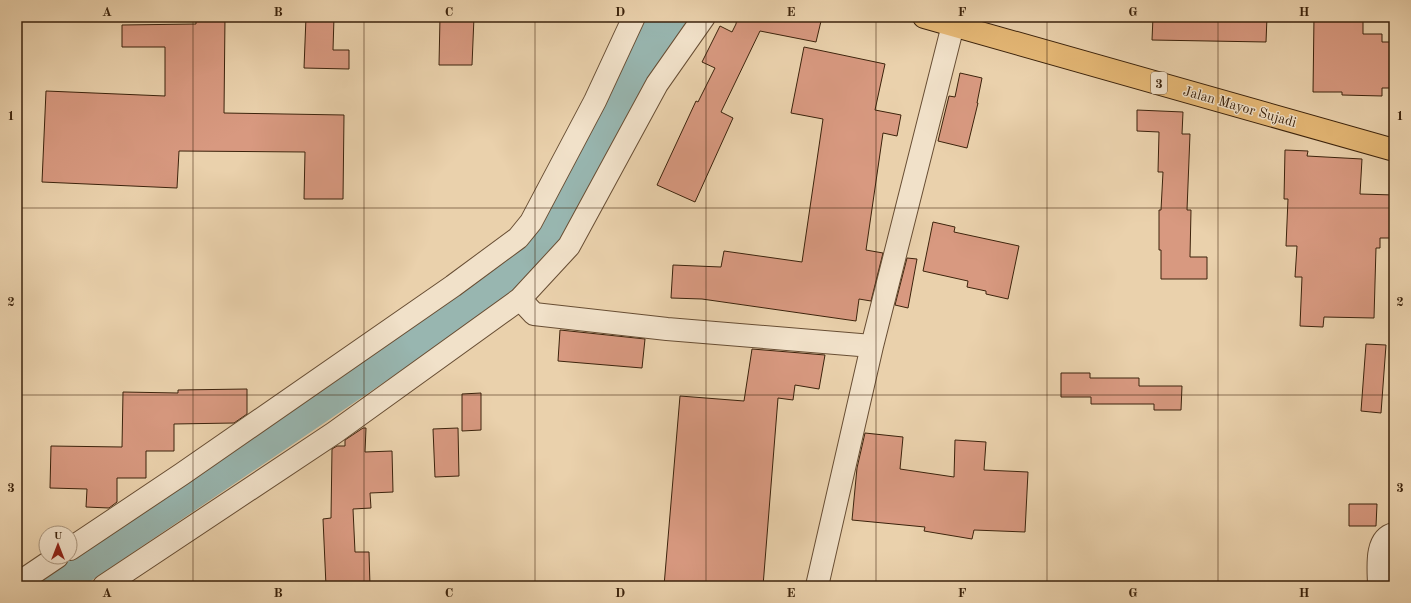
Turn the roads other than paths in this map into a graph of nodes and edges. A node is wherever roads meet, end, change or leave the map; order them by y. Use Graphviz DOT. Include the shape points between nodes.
graph roads {
  1 [pos="634,17"];
  2 [pos="704,17"];
  3 [pos="924,17"];
  4 [pos="953,25"];
  5 [pos="1394,150"];
  6 [pos="520,299"];
  7 [pos="872,346"];
  8 [pos="1394,534"];
  9 [pos="78,544"];
  10 [pos="46,565"];
  11 [pos="17,584"];
  12 [pos="104,586"];
  13 [pos="817,586"];
  14 [pos="1379,586"];
  1 -- 9 [label="street" via="531,222 518,238 266,416"];
  2 -- 6 [label="street" via="657,84 569,246"];
  3 -- 4 [label="highway, Jalan Mayor Sujadi / 3"];
  4 -- 5 [label="highway, Jalan Mayor Sujadi / 3"];
  4 -- 7 [label="street"];
  6 -- 7 [label="street" via="534,314 667,329"];
  6 -- 12 [label="street" via="334,433"];
  7 -- 13 [label="street"];
  8 -- 14 [label="street" via="1389,535 1382,543 1379,557"];
  10 -- 11 [label="street"];
}
